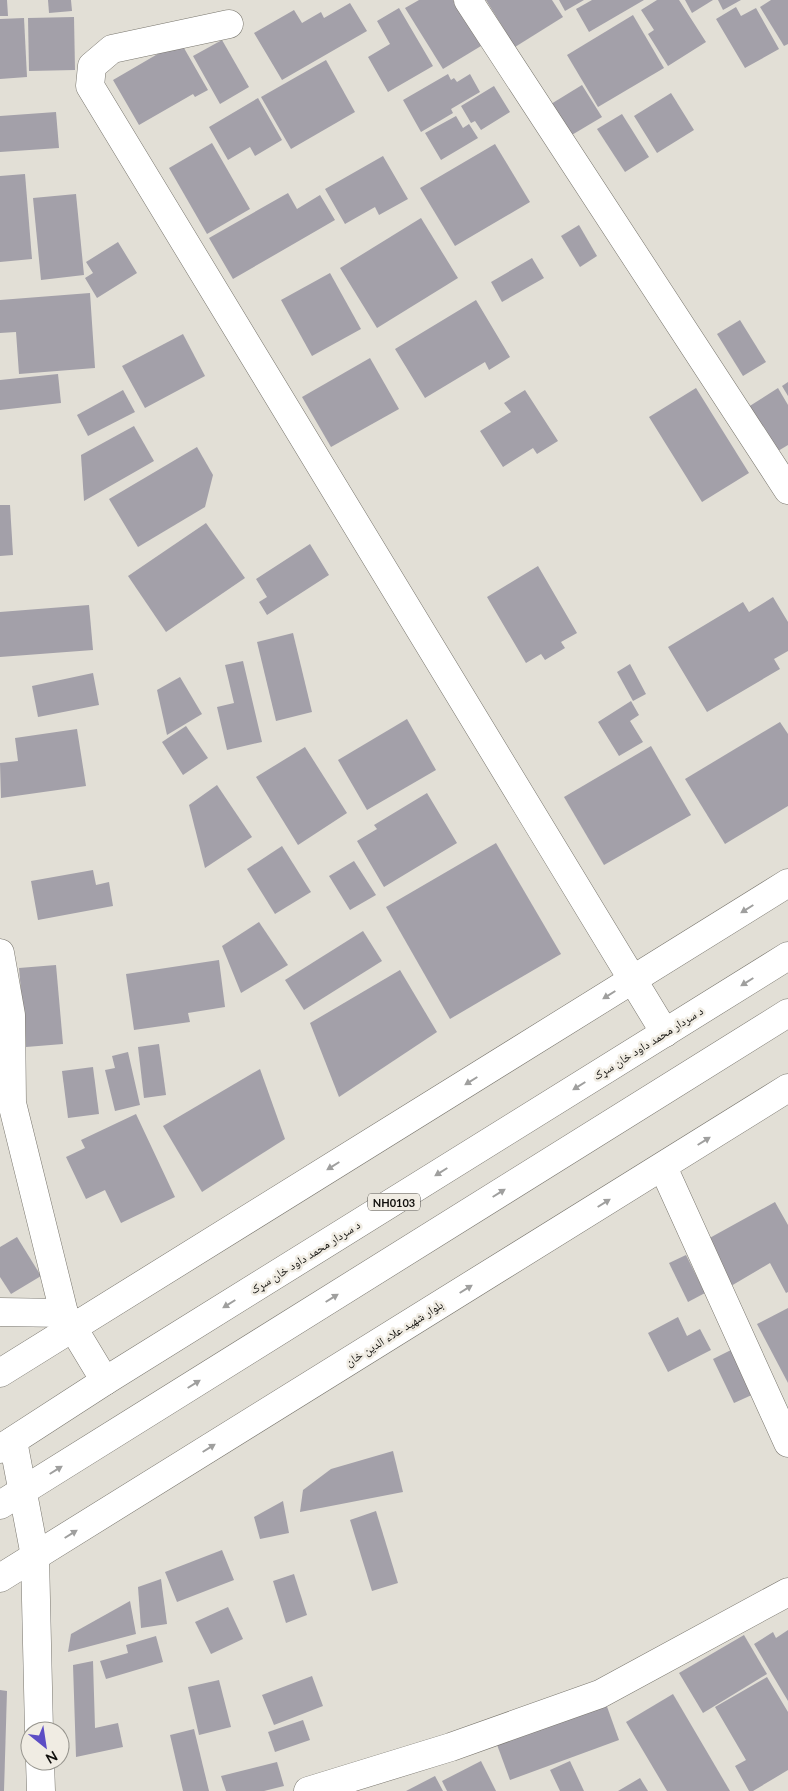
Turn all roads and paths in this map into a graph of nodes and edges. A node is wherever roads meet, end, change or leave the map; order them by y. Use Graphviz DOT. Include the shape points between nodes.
graph roads {
  1 [pos="468,0"];
  2 [pos="229,24"];
  3 [pos="788,490"];
  4 [pos="788,883"];
  5 [pos="0,953"];
  6 [pos="788,956"];
  7 [pos="632,980"];
  8 [pos="788,1013"];
  9 [pos="665,1033"];
  10 [pos="788,1088"];
  11 [pos="663,1167"];
  12 [pos="0,1312"];
  13 [pos="68,1320"];
  14 [pos="0,1373"];
  15 [pos="105,1381"];
  16 [pos="788,1443"];
  17 [pos="6,1445"];
  18 [pos="24,1490"];
  19 [pos="0,1505"];
  20 [pos="35,1556"];
  21 [pos="0,1578"];
  22 [pos="788,1592"];
  23 [pos="39,1721"];
  24 [pos="40,1771"];
  25 [pos="41,1791"];
  26 [pos="308,1791"];
  1 -- 3 [label="main road"];
  2 -- 7 [label="main road" via="112,49 92,66 90,86"];
  4 -- 7 [label="main road, one-way"];
  5 -- 13 [label="main road" via="11,1015 12,1103"];
  6 -- 9 [label="main road, د سردار محمد داود خان سړک / NH0103, one-way"];
  7 -- 9 [label="main road"];
  7 -- 13 [label="main road, one-way"];
  18 -- 8 [label="main road, one-way"];
  9 -- 15 [label="main road, د سردار محمد داود خان سړک / NH0103, one-way"];
  11 -- 10 [label="main road, بلوار شهید علاء الدین خان, one-way"];
  11 -- 16 [label="main road"];
  20 -- 11 [label="main road, بلوار شهید علاء الدین خان, one-way"];
  12 -- 13 [label="main road"];
  13 -- 14 [label="main road"];
  13 -- 15 [label="main road"];
  15 -- 17 [label="main road, د سردار محمد داود خان سړک / NH0103"];
  17 -- 18 [label="main road"];
  18 -- 19 [label="main road"];
  18 -- 20 [label="main road"];
  20 -- 21 [label="main road, بلوار شهید علاء الدین خان"];
  20 -- 23 [label="main road"];
  22 -- 26 [label="main road" via="600,1694 451,1747"];
  24 -- 25 [label="main road"];
}
